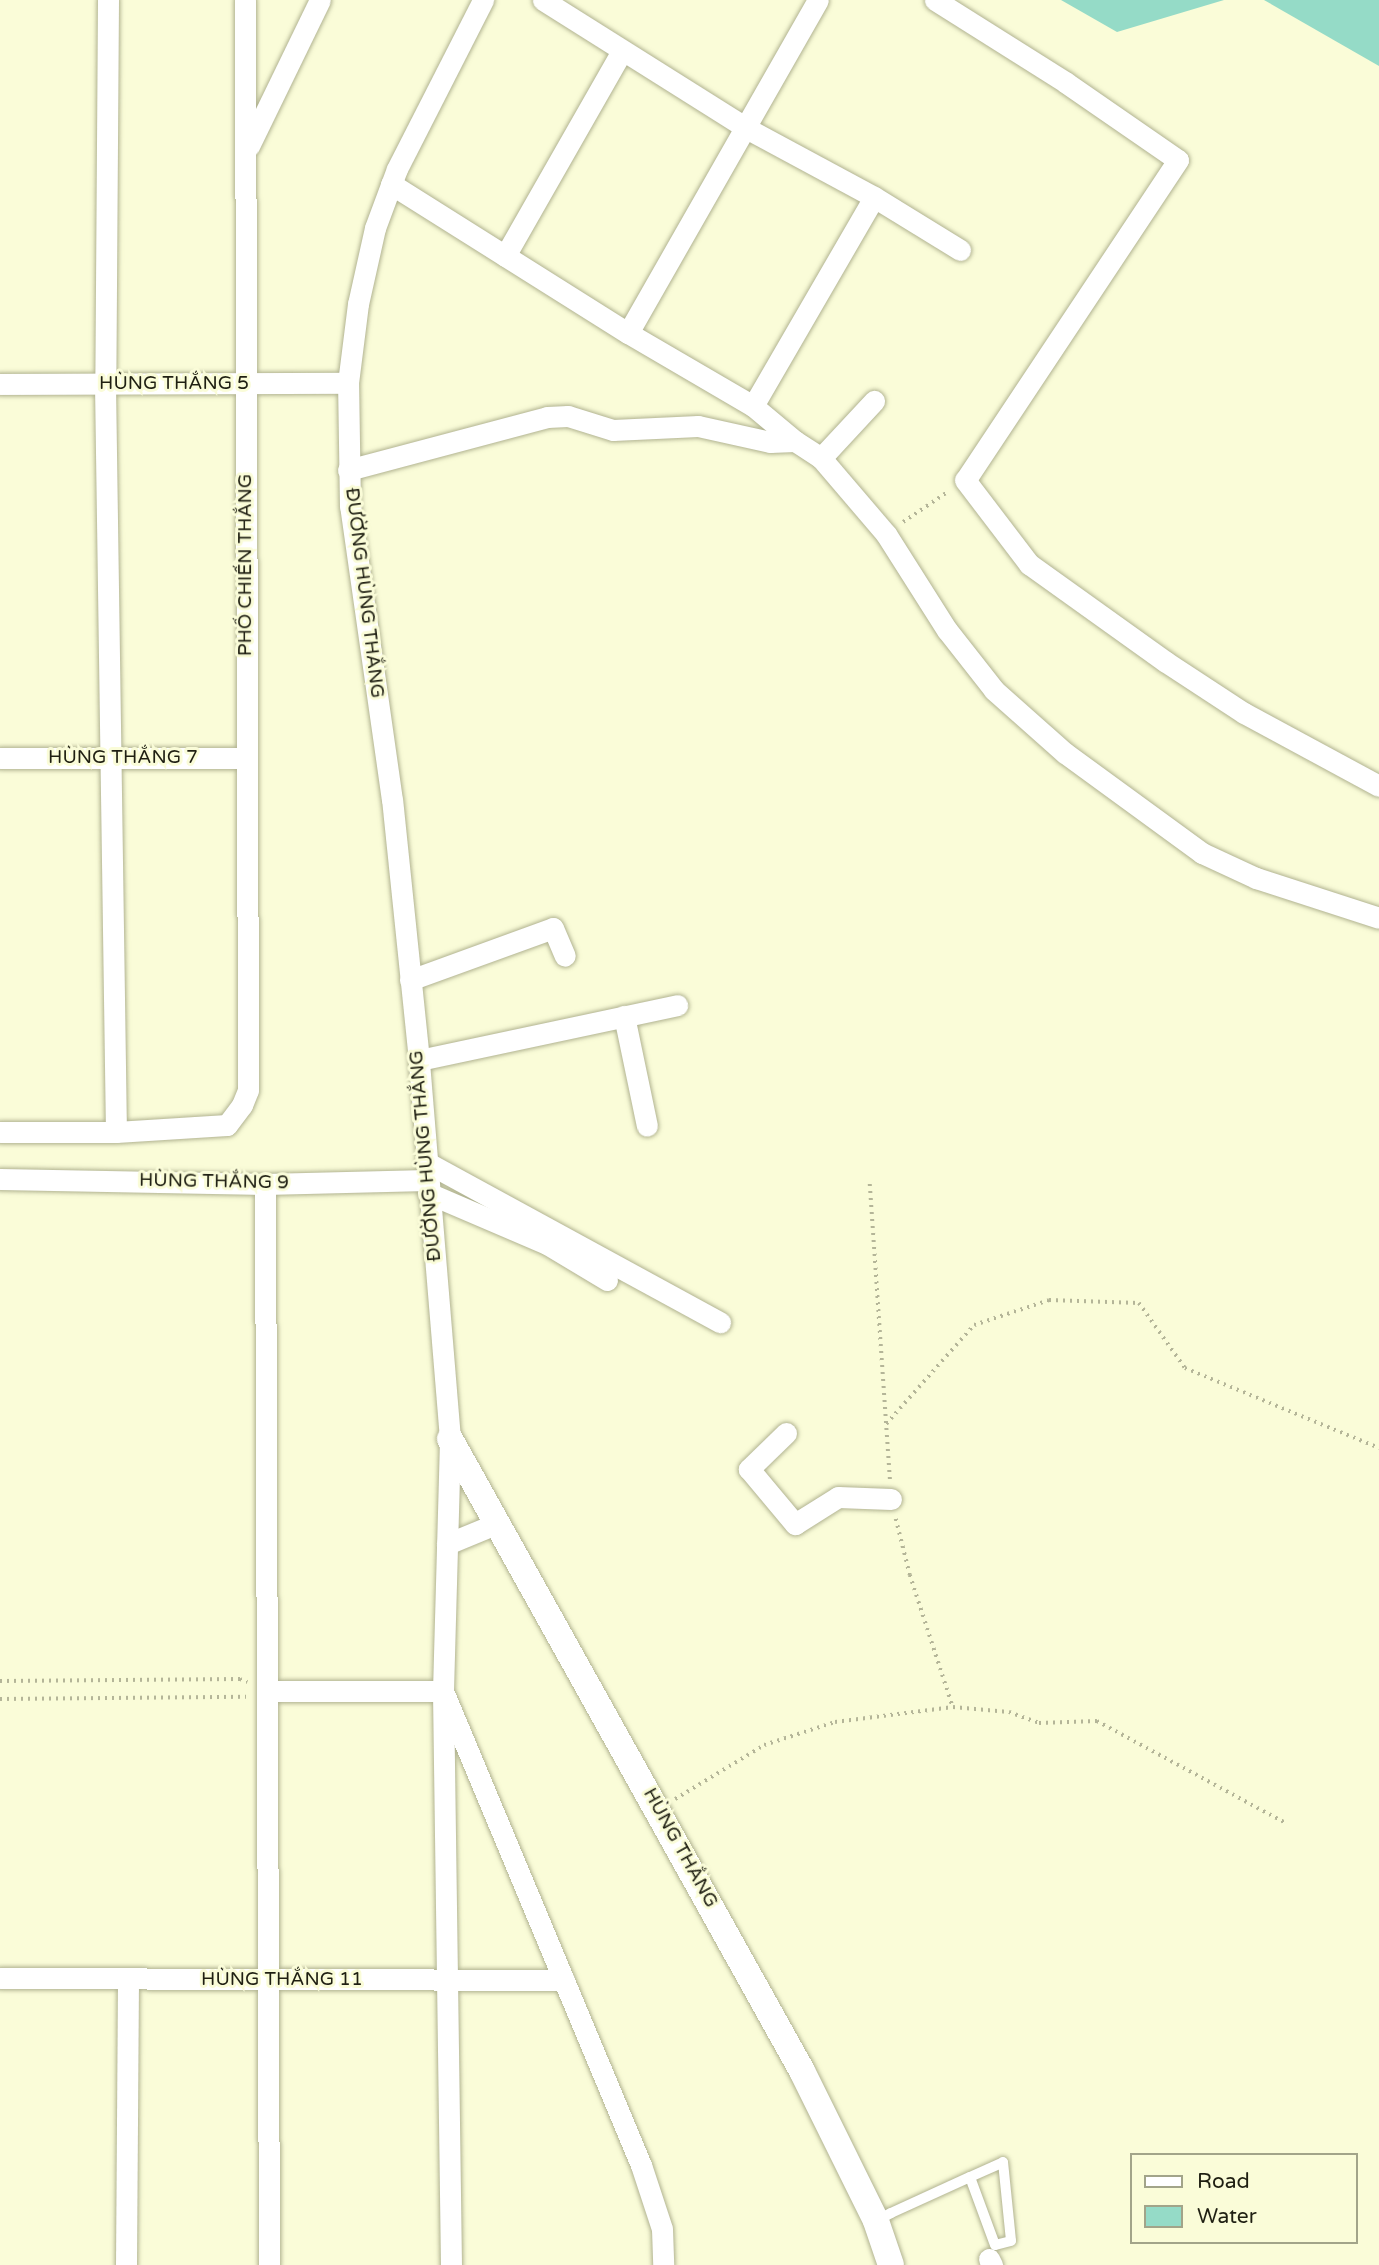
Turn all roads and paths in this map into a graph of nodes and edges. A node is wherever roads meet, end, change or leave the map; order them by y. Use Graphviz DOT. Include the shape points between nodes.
graph roads {
  1 [pos="108,0"];
  2 [pos="245,0"];
  3 [pos="320,0"];
  4 [pos="483,0"];
  5 [pos="543,0"];
  6 [pos="818,0"];
  7 [pos="935,0"];
  8 [pos="622,51"];
  9 [pos="746,128"];
  10 [pos="246,153"];
  11 [pos="391,184"];
  12 [pos="874,197"];
  13 [pos="960,250"];
  14 [pos="505,256"];
  15 [pos="628,333"];
  16 [pos="246,383"];
  17 [pos="348,383"];
  18 [pos="0,384"];
  19 [pos="105,384"];
  20 [pos="874,401"];
  21 [pos="753,406"];
  22 [pos="795,441"];
  23 [pos="821,458"];
  24 [pos="348,470"];
  25 [pos="965,480"];
  26 [pos="886,534"];
  27 [pos="0,758"];
  28 [pos="110,758"];
  29 [pos="247,758"];
  30 [pos="1379,786"];
  31 [pos="1379,918"];
  32 [pos="565,956"];
  33 [pos="410,980"];
  34 [pos="677,1005"];
  35 [pos="624,1016"];
  36 [pos="419,1060"];
  37 [pos="647,1126"];
  38 [pos="0,1132"];
  39 [pos="116,1132"];
  40 [pos="427,1178"];
  41 [pos="0,1179"];
  42 [pos="265,1184"];
  43 [pos="870,1184"];
  44 [pos="607,1280"];
  45 [pos="720,1322"];
  46 [pos="886,1424"];
  47 [pos="786,1433"];
  48 [pos="450,1439"];
  49 [pos="1379,1448"];
  50 [pos="891,1499"];
  51 [pos="498,1523"];
  52 [pos="447,1544"];
  53 [pos="0,1681"];
  54 [pos="268,1691"];
  55 [pos="443,1691"];
  56 [pos="0,1699"];
  57 [pos="953,1707"];
  58 [pos="659,1809"];
  59 [pos="1284,1822"];
  60 [pos="0,1978"];
  61 [pos="449,1979"];
  62 [pos="128,1980"];
  63 [pos="564,1980"];
  64 [pos="268,1981"];
  65 [pos="970,2177"];
  66 [pos="876,2221"];
  67 [pos="126,2265"];
  68 [pos="269,2265"];
  69 [pos="452,2265"];
  70 [pos="663,2265"];
  71 [pos="891,2265"];
  1 -- 19 [label="street"];
  2 -- 10 [label="street, PHỐ CHIẾN THẮNG"];
  3 -- 10 [label="street"];
  4 -- 11 [label="street"];
  5 -- 8 [label="street"];
  6 -- 9 [label="street"];
  7 -- 25 [label="street" via="1178,160"];
  8 -- 9 [label="street"];
  8 -- 14 [label="street"];
  9 -- 12 [label="street"];
  9 -- 15 [label="street"];
  10 -- 16 [label="street, PHỐ CHIẾN THẮNG"];
  11 -- 14 [label="street"];
  11 -- 17 [label="street" via="375,228 358,304"];
  12 -- 13 [label="street"];
  12 -- 21 [label="street"];
  14 -- 15 [label="street"];
  15 -- 21 [label="street"];
  16 -- 17 [label="street, HÙNG THẮNG 5"];
  16 -- 19 [label="street, HÙNG THẮNG 5"];
  16 -- 29 [label="street, PHỐ CHIẾN THẮNG"];
  17 -- 24 [label="street"];
  18 -- 19 [label="street, HÙNG THẮNG 5"];
  19 -- 28 [label="street"];
  20 -- 23 [label="street"];
  21 -- 22 [label="street"];
  22 -- 23 [label="street"];
  22 -- 24 [label="street, ĐƯỜNG HÙNG THẮNG" via="771,442 698,426 606,429 568,416 547,417"];
  23 -- 26 [label="street"];
  24 -- 33 [label="street, ĐƯỜNG HÙNG THẮNG" via="349,506 392,800"];
  25 -- 26 [label="path"];
  25 -- 30 [label="street" via="1029,564 1244,713"];
  26 -- 31 [label="street" via="947,630 994,690 1065,753 1202,853 1256,878"];
  27 -- 28 [label="street, HÙNG THẮNG 7"];
  28 -- 29 [label="street, HÙNG THẮNG 7"];
  28 -- 39 [label="street"];
  29 -- 39 [label="street, PHỐ CHIẾN THẮNG" via="247,1090 242,1105 228,1125"];
  32 -- 33 [label="street" via="553,928"];
  33 -- 36 [label="street, ĐƯỜNG HÙNG THẮNG"];
  34 -- 35 [label="street"];
  35 -- 36 [label="street"];
  35 -- 37 [label="street"];
  36 -- 40 [label="street, ĐƯỜNG HÙNG THẮNG"];
  38 -- 39 [label="street"];
  40 -- 42 [label="street, HÙNG THẮNG 9"];
  40 -- 44 [label="street"];
  40 -- 45 [label="street"];
  40 -- 48 [label="street, ĐƯỜNG HÙNG THẮNG"];
  41 -- 42 [label="street, HÙNG THẮNG 9"];
  42 -- 54 [label="street"];
  43 -- 46 [label="path"];
  46 -- 49 [label="path" via="974,1325 1049,1300 1139,1303 1185,1368"];
  46 -- 50 [label="path"];
  47 -- 50 [label="street" via="749,1469 795,1524 838,1497"];
  48 -- 51 [label="street, HÙNG THẮNG"];
  48 -- 52 [label="street, ĐƯỜNG HÙNG THẮNG"];
  50 -- 57 [label="path" via="910,1575"];
  51 -- 52 [label="street"];
  51 -- 58 [label="street, HÙNG THẮNG"];
  52 -- 55 [label="street, ĐƯỜNG HÙNG THẮNG"];
  53 -- 54 [label="path" via="240,1679"];
  54 -- 55 [label="street"];
  54 -- 56 [label="path" via="239,1699"];
  54 -- 64 [label="street"];
  55 -- 61 [label="street, ĐƯỜNG HÙNG THẮNG"];
  55 -- 63 [label="street"];
  57 -- 58 [label="path" via="835,1723 764,1745"];
  57 -- 59 [label="path" via="1009,1712 1039,1723 1097,1721"];
  58 -- 66 [label="street, HÙNG THẮNG" via="802,2071"];
  60 -- 62 [label="street, HÙNG THẮNG 11"];
  61 -- 63 [label="street, HÙNG THẮNG 11"];
  61 -- 64 [label="street, HÙNG THẮNG 11"];
  61 -- 69 [label="street, ĐƯỜNG HÙNG THẮNG"];
  62 -- 64 [label="street, HÙNG THẮNG 11"];
  62 -- 67 [label="street"];
  63 -- 70 [label="street" via="641,2165 662,2229"];
  64 -- 68 [label="street"];
  65 -- 65 [label="lane" via="995,2245 1011,2241 1003,2162"];
  65 -- 66 [label="lane"];
  66 -- 71 [label="street, HÙNG THẮNG"];
}
